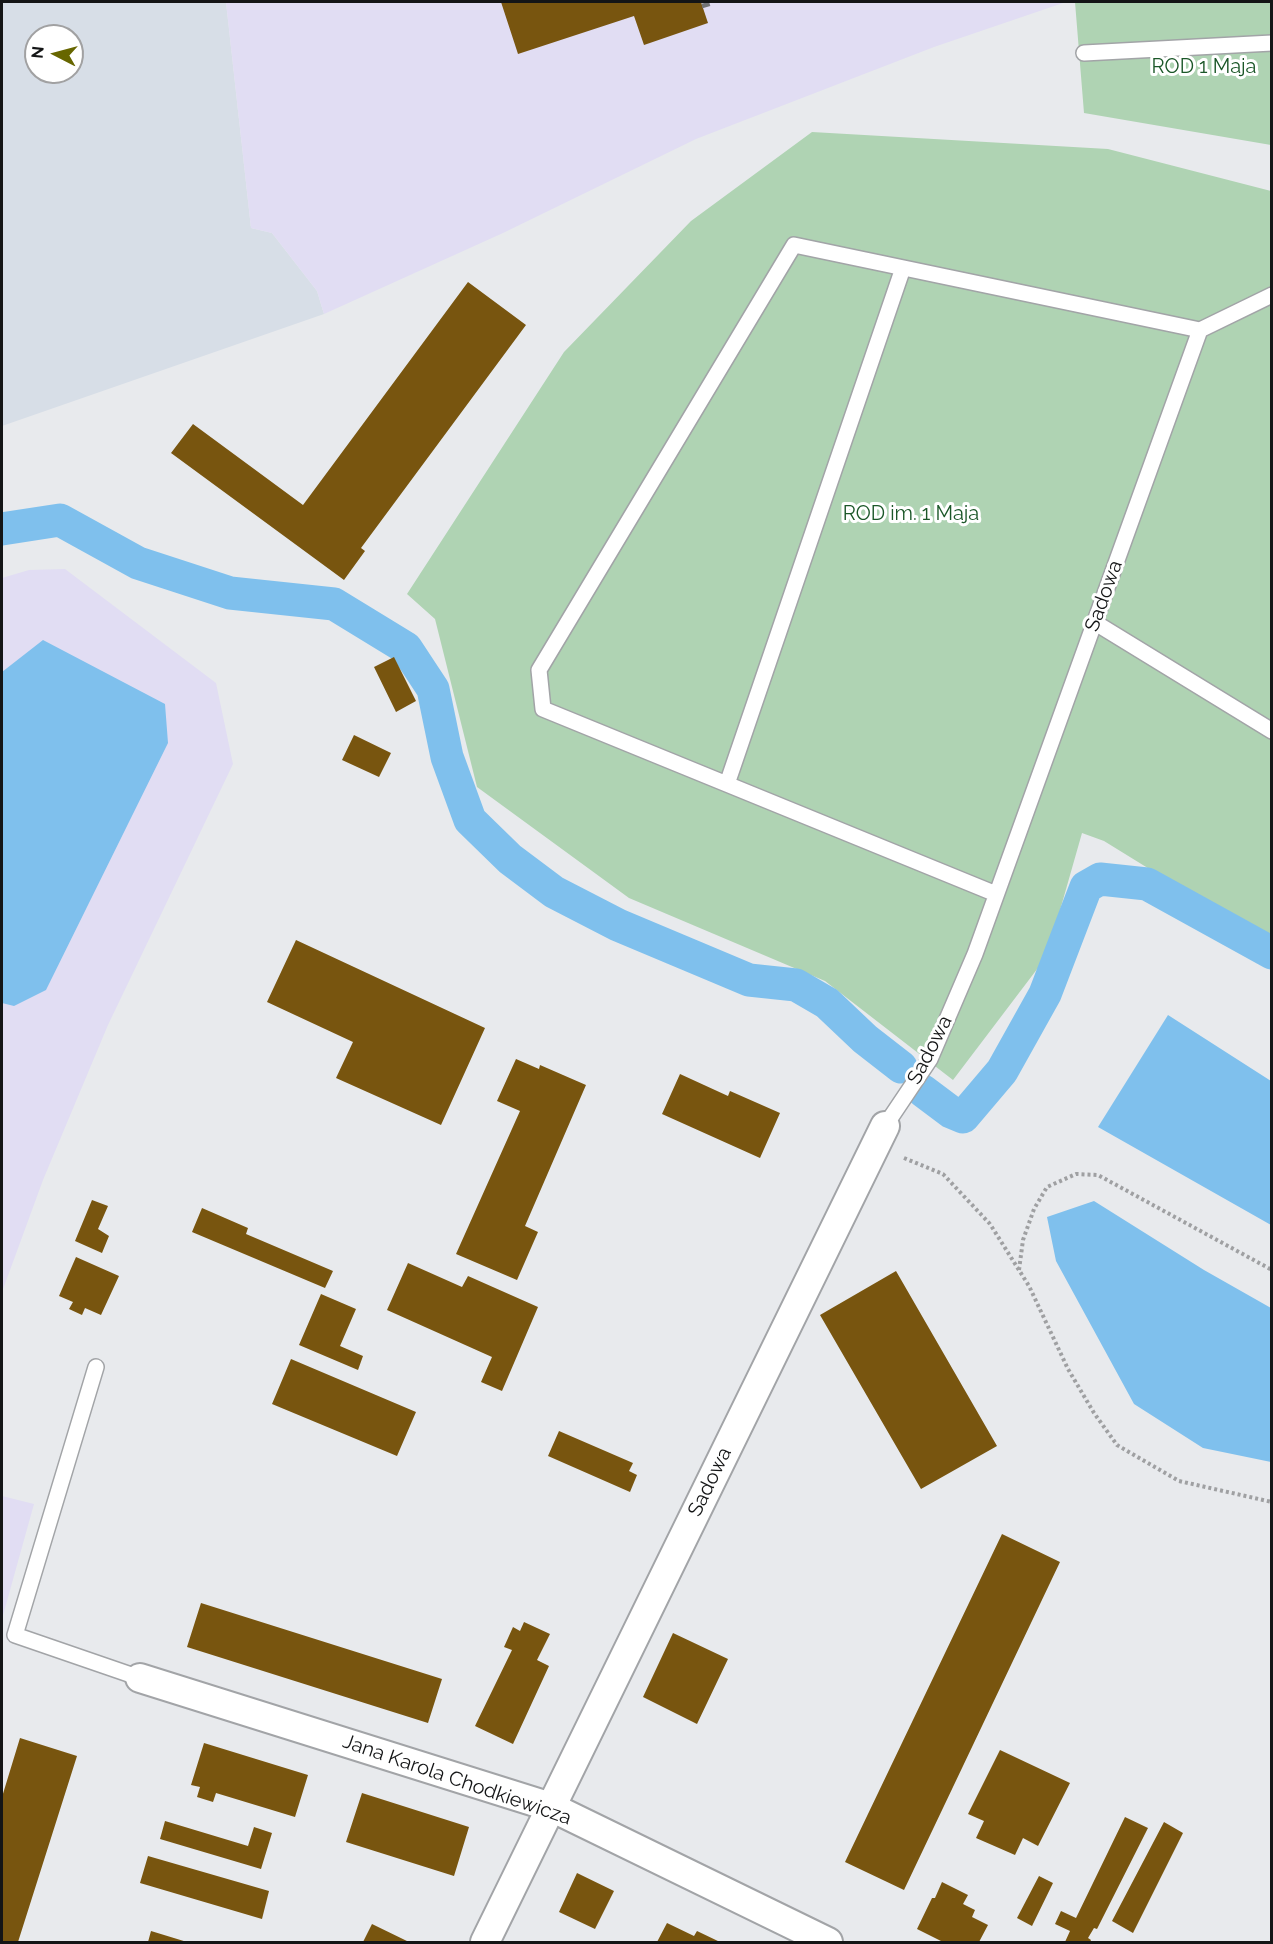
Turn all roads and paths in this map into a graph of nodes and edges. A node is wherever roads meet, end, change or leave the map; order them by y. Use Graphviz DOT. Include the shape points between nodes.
graph roads {
  1 [pos="1272,43"];
  2 [pos="1084,52"];
  3 [pos="903,268"];
  4 [pos="1272,295"];
  5 [pos="1200,330"];
  6 [pos="1094,622"];
  7 [pos="1272,731"];
  8 [pos="727,784"];
  9 [pos="996,894"];
  10 [pos="880,1136"];
  11 [pos="1019,1270"];
  12 [pos="1272,1270"];
  13 [pos="96,1367"];
  14 [pos="1272,1502"];
  15 [pos="140,1678"];
  16 [pos="550,1807"];
  17 [pos="485,1942"];
  18 [pos="828,1942"];
  1 -- 2 [label="lane"];
  3 -- 5 [label="lane"];
  3 -- 8 [label="lane"];
  3 -- 8 [label="lane" via="794,245 539,670 543,709"];
  4 -- 5 [label="lane"];
  5 -- 6 [label="lane, Sadowa"];
  6 -- 7 [label="lane"];
  6 -- 9 [label="lane, Sadowa"];
  8 -- 9 [label="lane"];
  9 -- 10 [label="lane, Sadowa" via="930,1059"];
  10 -- 11 [label="path" via="943,1174 990,1224"];
  10 -- 16 [label="street, Sadowa"];
  11 -- 12 [label="path" via="1023,1240 1047,1187 1076,1174 1098,1174"];
  11 -- 14 [label="path" via="1068,1369 1117,1445 1179,1481"];
  13 -- 15 [label="lane" via="15,1635"];
  15 -- 16 [label="street, Jana Karola Chodkiewicza"];
  16 -- 17 [label="street, Sadowa"];
  16 -- 18 [label="street, Jana Karola Chodkiewicza"];
}
